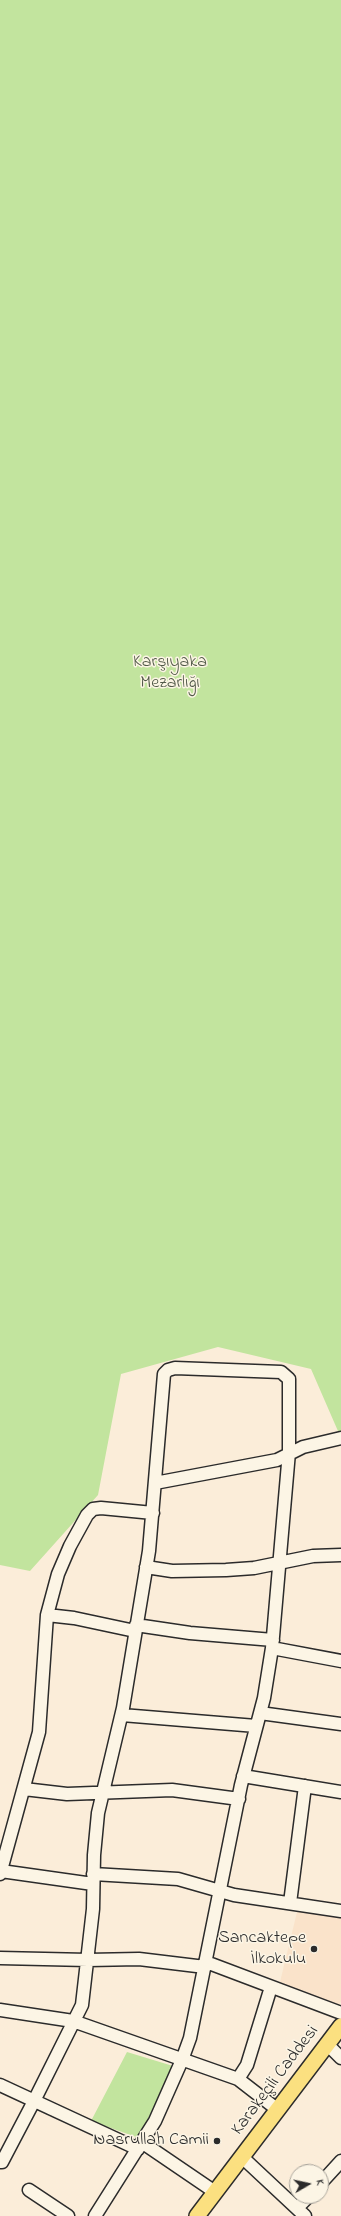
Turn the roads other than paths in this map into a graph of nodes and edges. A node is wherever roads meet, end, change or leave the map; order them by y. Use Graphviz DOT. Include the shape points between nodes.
graph roads {
  1 [pos="341,1438"];
  2 [pos="289,1452"];
  3 [pos="155,1483"];
  4 [pos="153,1513"];
  5 [pos="341,1555"];
  6 [pos="280,1562"];
  7 [pos="146,1567"];
  8 [pos="47,1615"];
  9 [pos="136,1628"];
  10 [pos="272,1644"];
  11 [pos="341,1661"];
  12 [pos="260,1713"];
  13 [pos="122,1715"];
  14 [pos="341,1724"];
  15 [pos="256,1726"];
  16 [pos="243,1776"];
  17 [pos="305,1786"];
  18 [pos="24,1789"];
  19 [pos="341,1792"];
  20 [pos="104,1794"];
  21 [pos="239,1799"];
  22 [pos="0,1872"];
  23 [pos="93,1879"];
  24 [pos="221,1892"];
  25 [pos="290,1903"];
  26 [pos="341,1911"];
  27 [pos="0,1958"];
  28 [pos="88,1960"];
  29 [pos="205,1964"];
  30 [pos="271,1987"];
  31 [pos="0,2010"];
  32 [pos="341,2013"];
  33 [pos="73,2022"];
  34 [pos="341,2026"];
  35 [pos="327,2044"];
  36 [pos="341,2058"];
  37 [pos="182,2060"];
  38 [pos="238,2079"];
  39 [pos="0,2085"];
  40 [pos="34,2101"];
  41 [pos="278,2110"];
  42 [pos="140,2146"];
  43 [pos="242,2157"];
  44 [pos="341,2161"];
  45 [pos="0,2162"];
  46 [pos="329,2174"];
  47 [pos="29,2190"];
  48 [pos="215,2192"];
  49 [pos="301,2212"];
  50 [pos="68,2216"];
  51 [pos="96,2216"];
  52 [pos="197,2216"];
  1 -- 2 [label="street"];
  2 -- 3 [label="street" via="277,1460"];
  2 -- 3 [label="street" via="289,1379 285,1373 171,1369 163,1377"];
  2 -- 6 [label="street"];
  3 -- 4 [label="street"];
  4 -- 7 [label="street"];
  4 -- 8 [label="street" via="101,1508 89,1512 64,1560"];
  5 -- 6 [label="street" via="313,1556"];
  6 -- 7 [label="street" via="254,1568 226,1570 172,1571"];
  6 -- 10 [label="street"];
  7 -- 9 [label="street"];
  8 -- 9 [label="street"];
  8 -- 18 [label="street" via="39,1732"];
  9 -- 10 [label="street"];
  9 -- 13 [label="street"];
  10 -- 11 [label="street"];
  10 -- 12 [label="street"];
  12 -- 14 [label="street"];
  12 -- 15 [label="street"];
  13 -- 15 [label="street"];
  13 -- 20 [label="street"];
  15 -- 16 [label="street"];
  16 -- 17 [label="street"];
  16 -- 21 [label="street"];
  17 -- 19 [label="street"];
  17 -- 25 [label="street"];
  18 -- 20 [label="street" via="67,1794"];
  18 -- 22 [label="street"];
  20 -- 21 [label="street" via="172,1790"];
  20 -- 23 [label="street" via="98,1813"];
  21 -- 24 [label="street"];
  22 -- 23 [label="street"];
  23 -- 24 [label="street" via="178,1879"];
  23 -- 28 [label="street"];
  24 -- 25 [label="street"];
  24 -- 29 [label="street"];
  25 -- 26 [label="street"];
  27 -- 28 [label="street"];
  28 -- 29 [label="street" via="139,1959"];
  28 -- 33 [label="street" via="82,2005"];
  29 -- 30 [label="street"];
  29 -- 37 [label="street" via="190,2038"];
  30 -- 32 [label="street"];
  30 -- 38 [label="street" via="247,2065"];
  31 -- 33 [label="street"];
  33 -- 37 [label="street"];
  33 -- 40 [label="street"];
  34 -- 35 [label="main road, Karakeçili Caddesi"];
  35 -- 36 [label="street"];
  35 -- 41 [label="main road, Karakeçili Caddesi"];
  37 -- 38 [label="street"];
  37 -- 42 [label="street" via="155,2121"];
  38 -- 41 [label="street"];
  39 -- 40 [label="street"];
  40 -- 42 [label="street"];
  40 -- 45 [label="street"];
  41 -- 43 [label="main road, Karakeçili Caddesi"];
  42 -- 48 [label="street"];
  42 -- 51 [label="street"];
  43 -- 48 [label="main road, Karakeçili Caddesi"];
  43 -- 49 [label="street"];
  44 -- 46 [label="street"];
  47 -- 50 [label="street"];
  48 -- 52 [label="main road, Karakeçili Caddesi"];
}
